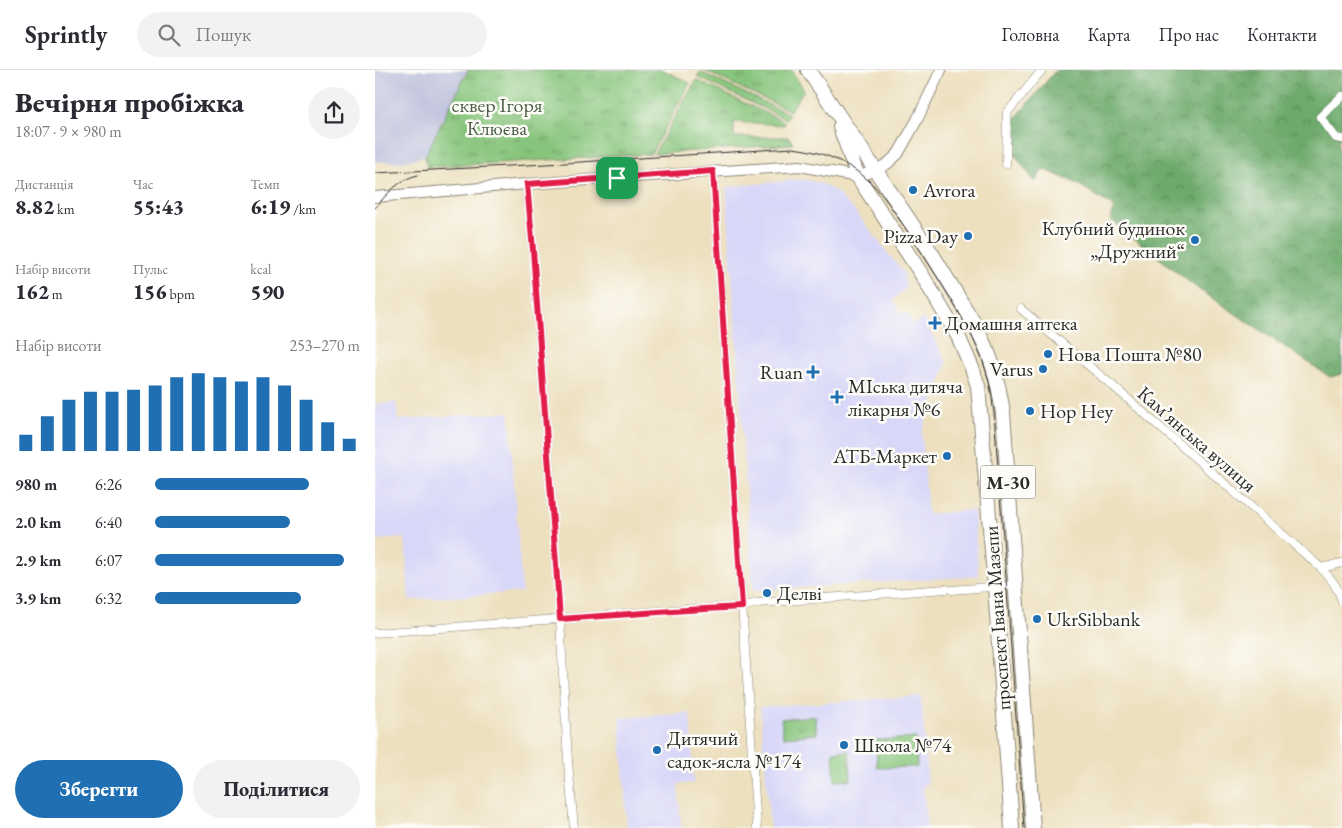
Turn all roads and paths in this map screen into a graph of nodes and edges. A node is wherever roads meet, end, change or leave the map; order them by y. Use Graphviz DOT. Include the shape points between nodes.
graph roads {
  1 [pos="808,70"];
  2 [pos="941,70"];
  3 [pos="1042,70"];
  4 [pos="1342,96"];
  5 [pos="834,110"];
  6 [pos="1342,139"];
  7 [pos="1006,164"];
  8 [pos="876,170"];
  9 [pos="713,171"];
  10 [pos="858,177"];
  11 [pos="527,184"];
  12 [pos="375,197"];
  13 [pos="1021,309"];
  14 [pos="1342,563"];
  15 [pos="1321,568"];
  16 [pos="1015,585"];
  17 [pos="995,587"];
  18 [pos="1342,601"];
  19 [pos="742,607"];
  20 [pos="560,619"];
  21 [pos="375,633"];
  22 [pos="574,828"];
  23 [pos="757,828"];
  24 [pos="1012,828"];
  25 [pos="1033,828"];
  1 -- 5 [label="highway, М-30"];
  2 -- 8 [label="main road" via="898,154"];
  3 -- 7 [label="street" via="1007,113"];
  4 -- 6 [label="street" via="1321,117 1336,138"];
  5 -- 8 [label="highway, М-30"];
  5 -- 10 [label="highway, М-30"];
  8 -- 10 [label="main road"];
  8 -- 16 [label="highway, проспект Івана Мазепи / М-30" via="932,254 975,325 989,355 1003,412"];
  9 -- 10 [label="main road" via="800,166"];
  9 -- 11 [label="main road"];
  9 -- 19 [label="street"];
  10 -- 17 [label="highway, проспект Івана Мазепи / М-30" via="958,336 978,386"];
  11 -- 12 [label="main road"];
  11 -- 20 [label="street"];
  13 -- 15 [label="street, Камʼянська вулиця"];
  14 -- 15 [label="street"];
  15 -- 18 [label="street, Камʼянська вулиця" via="1334,582"];
  16 -- 17 [label="street"];
  16 -- 25 [label="highway, проспект Івана Мазепи / М-30"];
  17 -- 19 [label="street" via="758,603"];
  17 -- 24 [label="highway, проспект Івана Мазепи / М-30"];
  19 -- 20 [label="street"];
  19 -- 23 [label="street"];
  20 -- 21 [label="street"];
  20 -- 22 [label="street"];
}
